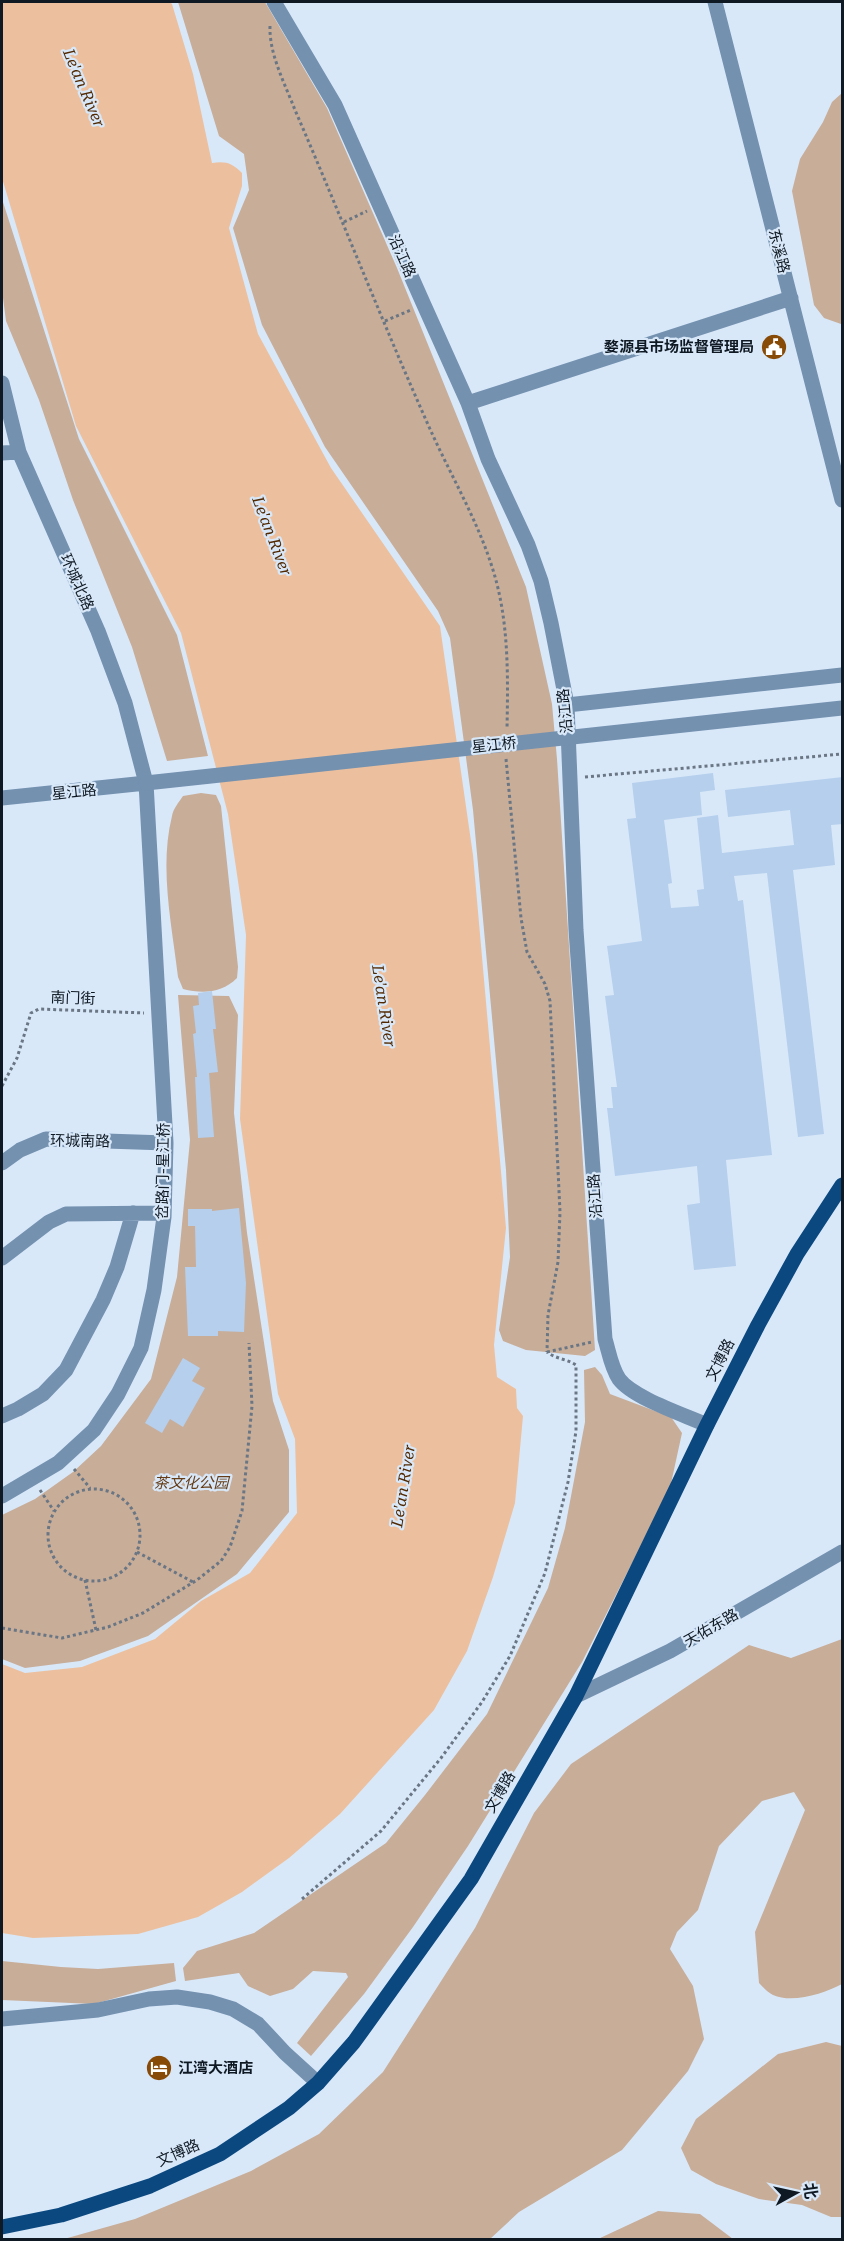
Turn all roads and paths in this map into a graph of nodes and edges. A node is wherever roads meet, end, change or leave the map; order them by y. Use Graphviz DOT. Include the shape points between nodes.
graph roads {
  1 [pos="274,2"];
  2 [pos="715,2"];
  3 [pos="270,23"];
  4 [pos="380,206"];
  5 [pos="344,222"];
  6 [pos="791,298"];
  7 [pos="424,305"];
  8 [pos="385,321"];
  9 [pos="2,383"];
  10 [pos="468,403"];
  11 [pos="19,452"];
  12 [pos="2,453"];
  13 [pos="843,500"];
  14 [pos="843,675"];
  15 [pos="567,705"];
  16 [pos="843,708"];
  17 [pos="507,738"];
  18 [pos="843,754"];
  19 [pos="506,758"];
  20 [pos="569,779"];
  21 [pos="146,783"];
  22 [pos="2,798"];
  23 [pos="158,1013"];
  24 [pos="2,1086"];
  25 [pos="165,1143"];
  26 [pos="2,1163"];
  27 [pos="843,1185"];
  28 [pos="164,1213"];
  29 [pos="133,1214"];
  30 [pos="2,1258"];
  31 [pos="605,1339"];
  32 [pos="249,1343"];
  33 [pos="547,1352"];
  34 [pos="2,1416"];
  35 [pos="707,1425"];
  36 [pos="64,1457"];
  37 [pos="32,1479"];
  38 [pos="90,1488"];
  39 [pos="2,1496"];
  40 [pos="54,1511"];
  41 [pos="137,1552"];
  42 [pos="843,1552"];
  43 [pos="85,1580"];
  44 [pos="193,1582"];
  45 [pos="2,1628"];
  46 [pos="96,1630"];
  47 [pos="576,1696"];
  48 [pos="302,1899"];
  49 [pos="2,2019"];
  50 [pos="318,2082"];
  51 [pos="2,2227"];
  1 -- 4 [label="street, 沿江路" via="335,105"];
  2 -- 6 [label="street, 东溪路"];
  3 -- 5 [label="path" via="275,57"];
  4 -- 5 [label="path"];
  4 -- 7 [label="street, 沿江路"];
  5 -- 8 [label="path"];
  6 -- 10 [label="street"];
  6 -- 13 [label="street, 东溪路"];
  7 -- 8 [label="path"];
  7 -- 10 [label="street, 沿江路"];
  8 -- 17 [label="path" via="494,571 504,616"];
  9 -- 11 [label="street, 环城北路"];
  10 -- 15 [label="street, 沿江路" via="541,581"];
  11 -- 12 [label="street"];
  11 -- 21 [label="street, 环城北路" via="98,631 125,703"];
  14 -- 15 [label="street"];
  15 -- 20 [label="street, 沿江路"];
  16 -- 21 [label="street, 星江桥, bridge"];
  18 -- 20 [label="path"];
  19 -- 33 [label="path" via="527,952 550,1001 560,1212"];
  20 -- 31 [label="street, 沿江路"];
  21 -- 22 [label="street, 星江路"];
  21 -- 23 [label="street, 岔路门-星江桥"];
  23 -- 24 [label="path, 南门街" via="39,1009 31,1013 17,1058"];
  23 -- 25 [label="street, 岔路门-星江桥"];
  25 -- 26 [label="street, 环城南路" via="46,1139"];
  25 -- 28 [label="street, 岔路门-星江桥"];
  27 -- 35 [label="main road, 文博路" via="797,1254"];
  28 -- 29 [label="street"];
  28 -- 36 [label="street, 岔路门-星江桥" via="154,1290 141,1348 94,1430"];
  29 -- 30 [label="street" via="66,1214 49,1222"];
  29 -- 34 [label="street" via="103,1300 66,1370 43,1394"];
  31 -- 33 [label="path"];
  31 -- 35 [label="street, 沿江路" via="611,1363 633,1392"];
  32 -- 44 [label="path" via="252,1406 242,1511 221,1561"];
  33 -- 48 [label="path" via="576,1365 576,1431 568,1482 545,1573 510,1656 441,1758 381,1831"];
  35 -- 47 [label="main road, 文博路"];
  36 -- 37 [label="street, 岔路门-星江桥"];
  36 -- 38 [label="path"];
  37 -- 39 [label="street, 岔路门-星江桥"];
  37 -- 40 [label="path"];
  38 -- 40 [label="path" via="70,1494"];
  38 -- 41 [label="path" via="114,1492 127,1501 140,1529"];
  40 -- 43 [label="path" via="47,1531 54,1560 64,1571"];
  41 -- 43 [label="path" via="123,1572 109,1579"];
  41 -- 44 [label="path"];
  42 -- 47 [label="street, 天佑东路" via="670,1651"];
  43 -- 46 [label="path"];
  44 -- 46 [label="path" via="143,1613"];
  45 -- 46 [label="path" via="62,1638"];
  47 -- 50 [label="main road, 文博路" via="471,1879 354,2042"];
  49 -- 50 [label="street" via="98,2010 149,1999 177,1997 210,2002 258,2024"];
  50 -- 51 [label="main road, 文博路" via="289,2109 220,2154 150,2186 61,2215"];
}
